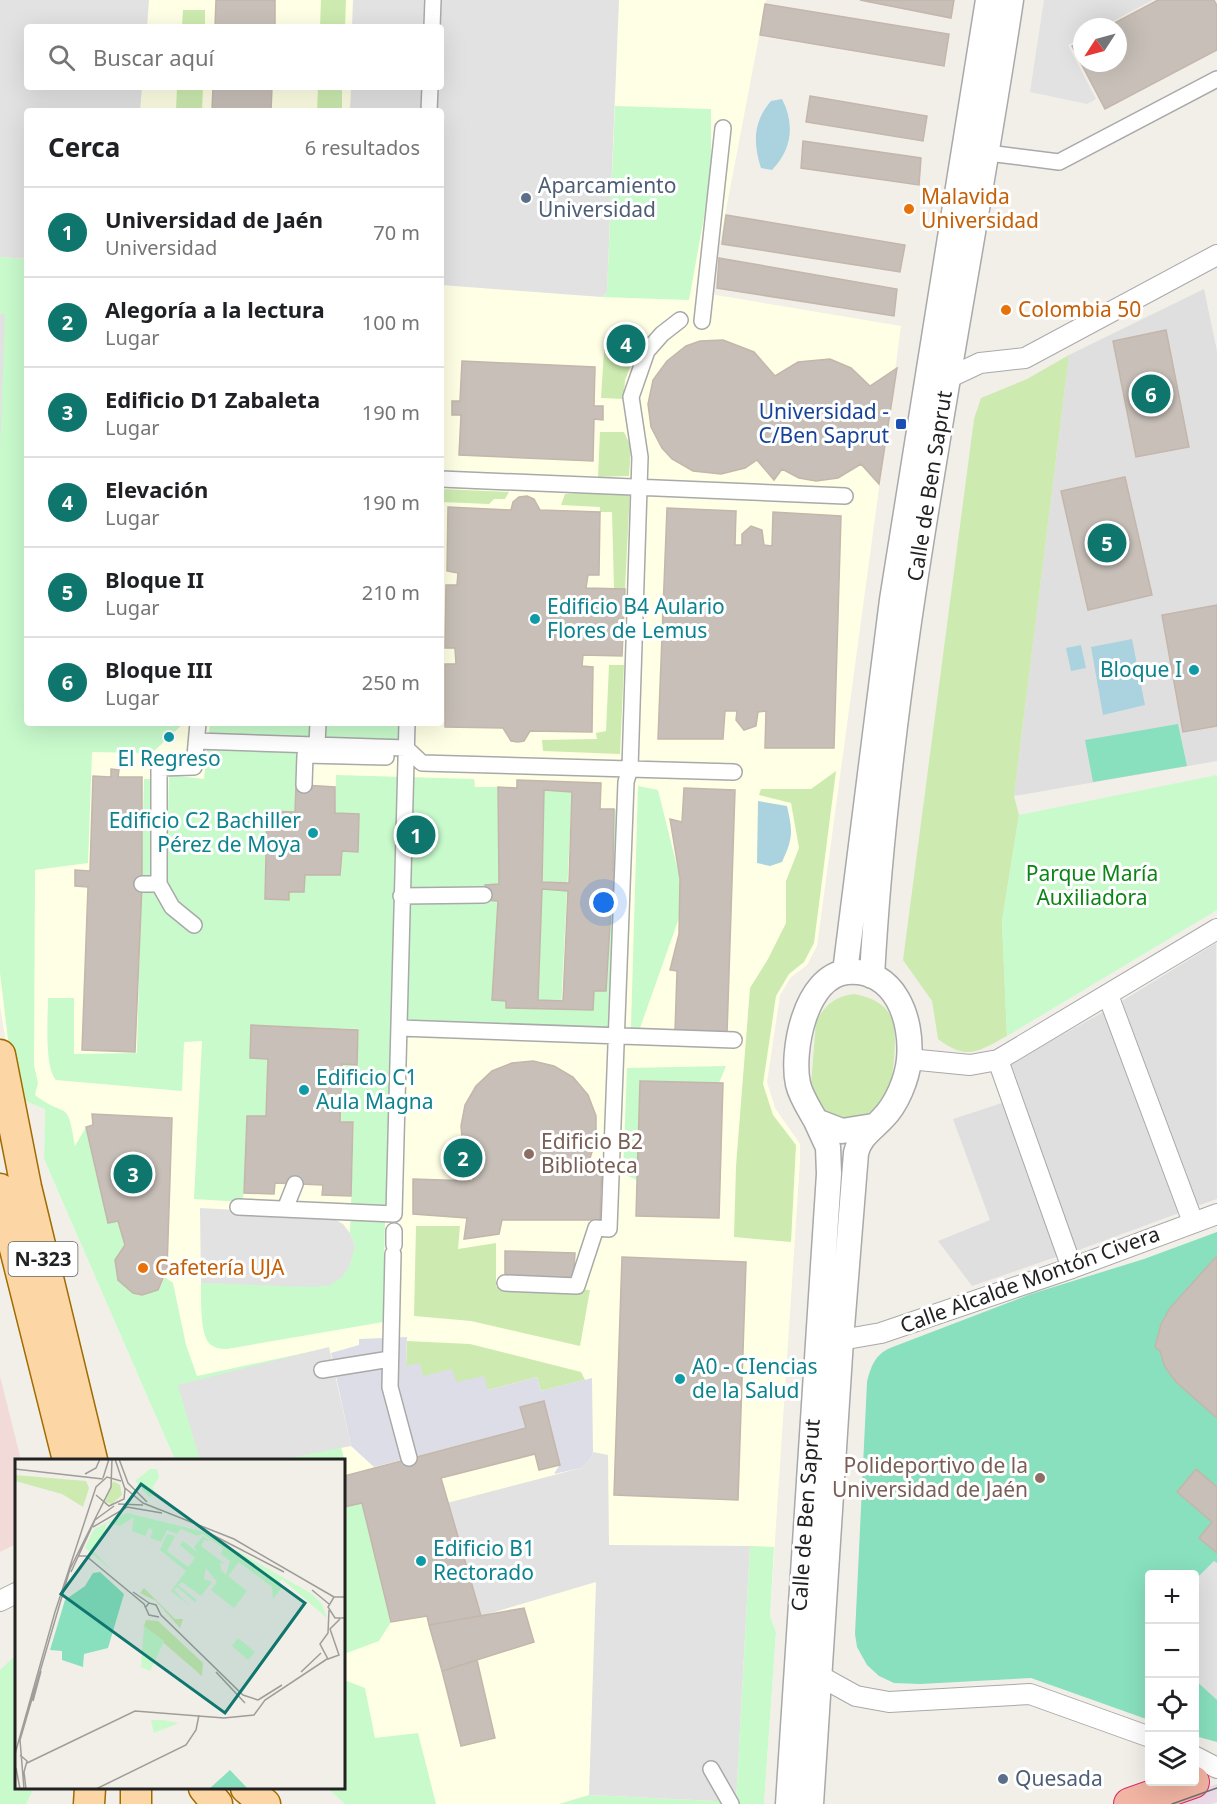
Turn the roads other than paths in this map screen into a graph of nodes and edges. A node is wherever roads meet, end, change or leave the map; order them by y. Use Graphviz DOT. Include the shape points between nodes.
graph roads {
  1 [pos="433,0"];
  2 [pos="988,0"];
  3 [pos="1011,0"];
  4 [pos="432,24"];
  5 [pos="1217,79"];
  6 [pos="430,90"];
  7 [pos="429,108"];
  8 [pos="723,128"];
  9 [pos="988,153"];
  10 [pos="1217,255"];
  11 [pos="680,320"];
  12 [pos="702,321"];
  13 [pos="946,379"];
  14 [pos="444,479"];
  15 [pos="639,486"];
  16 [pos="845,496"];
  17 [pos="198,726"];
  18 [pos="318,726"];
  19 [pos="407,726"];
  20 [pos="197,741"];
  21 [pos="317,744"];
  22 [pos="406,753"];
  23 [pos="630,768"];
  24 [pos="734,772"];
  25 [pos="304,785"];
  26 [pos="142,884"];
  27 [pos="159,884"];
  28 [pos="484,895"];
  29 [pos="401,896"];
  30 [pos="194,925"];
  31 [pos="1217,928"];
  32 [pos="845,972"];
  33 [pos="872,976"];
  34 [pos="1108,995"];
  35 [pos="400,1028"];
  36 [pos="617,1036"];
  37 [pos="734,1041"];
  38 [pos="0,1055"];
  39 [pos="909,1059"];
  40 [pos="998,1060"];
  41 [pos="816,1121"];
  42 [pos="873,1126"];
  43 [pos="295,1184"];
  44 [pos="0,1189"];
  45 [pos="238,1207"];
  46 [pos="285,1209"];
  47 [pos="1217,1214"];
  48 [pos="1193,1222"];
  49 [pos="394,1243"];
  50 [pos="1072,1268"];
  51 [pos="504,1283"];
  52 [pos="841,1340"];
  53 [pos="390,1359"];
  54 [pos="322,1370"];
  55 [pos="409,1458"];
  56 [pos="68,1459"];
  57 [pos="92,1459"];
  58 [pos="15,1593"];
  59 [pos="0,1600"];
  60 [pos="818,1675"];
  61 [pos="1145,1736"];
  62 [pos="1199,1759"];
  63 [pos="1217,1768"];
  64 [pos="711,1769"];
  65 [pos="1217,1773"];
  66 [pos="1199,1779"];
  67 [pos="1180,1786"];
  68 [pos="90,1789"];
  69 [pos="205,1789"];
  70 [pos="247,1789"];
  71 [pos="88,1804"];
  72 [pos="217,1804"];
  73 [pos="265,1804"];
  74 [pos="730,1804"];
  75 [pos="788,1804"];
  76 [pos="811,1804"];
  77 [pos="1130,1804"];
  1 -- 4 [label="street"];
  2 -- 32 [label="street, Calle de Ben Saprut" via="892,600"];
  3 -- 9 [label="street, Calle de Ben Saprut"];
  5 -- 9 [label="street" via="1059,162"];
  6 -- 7 [label="street"];
  8 -- 12 [label="street"];
  9 -- 13 [label="street, Calle de Ben Saprut"];
  10 -- 13 [label="street" via="1025,358 980,363"];
  11 -- 15 [label="street" via="647,351 631,397 640,457"];
  13 -- 33 [label="street, Calle de Ben Saprut" via="917,565 885,820"];
  14 -- 15 [label="street"];
  15 -- 16 [label="street"];
  15 -- 23 [label="street"];
  17 -- 20 [label="street"];
  18 -- 21 [label="street"];
  19 -- 22 [label="street"];
  20 -- 21 [label="street"];
  20 -- 27 [label="street" via="194,767 159,768"];
  21 -- 22 [label="street"];
  22 -- 23 [label="street" via="422,763"];
  22 -- 25 [label="street" via="305,755"];
  22 -- 29 [label="street"];
  23 -- 24 [label="street"];
  23 -- 36 [label="street"];
  26 -- 27 [label="street"];
  27 -- 30 [label="street" via="172,907"];
  28 -- 29 [label="street"];
  29 -- 35 [label="street"];
  31 -- 34 [label="street"];
  32 -- 33 [label="street"];
  32 -- 41 [label="street" via="822,987 801,1020 798,1086"];
  33 -- 39 [label="street" via="887,984 903,1009"];
  34 -- 40 [label="street"];
  34 -- 48 [label="street"];
  35 -- 36 [label="street"];
  35 -- 46 [label="street" via="394,1214"];
  36 -- 37 [label="street"];
  36 -- 51 [label="street" via="609,1229 596,1228 577,1287"];
  38 -- 57 [label="main road, N-323" via="26,1187"];
  39 -- 40 [label="street" via="970,1065"];
  39 -- 42 [label="street" via="895,1101"];
  40 -- 50 [label="street"];
  41 -- 42 [label="street" via="842,1131"];
  41 -- 75 [label="street, Calle de Ben Saprut" via="828,1147 830,1174"];
  42 -- 52 [label="street, Calle de Ben Saprut" via="859,1141 856,1153"];
  43 -- 46 [label="street"];
  44 -- 56 [label="main road, N-323"];
  45 -- 46 [label="street"];
  47 -- 48 [label="street, Calle Alcalde Montón Civera"];
  48 -- 50 [label="street, Calle Alcalde Montón Civera"];
  49 -- 53 [label="street"];
  50 -- 52 [label="street, Calle Alcalde Montón Civera" via="880,1333"];
  52 -- 60 [label="street, Calle de Ben Saprut"];
  53 -- 54 [label="street"];
  53 -- 55 [label="street" via="390,1387"];
  58 -- 59 [label="street"];
  60 -- 61 [label="street" via="856,1696 889,1702 1030,1694"];
  60 -- 76 [label="street, Calle de Ben Saprut"];
  62 -- 63 [label="street"];
  64 -- 74 [label="street"];
  65 -- 66 [label="highway"];
  67 -- 77 [label="highway"];
  68 -- 71 [label="main road"];
  69 -- 72 [label="main road"];
  70 -- 73 [label="main road"];
}
